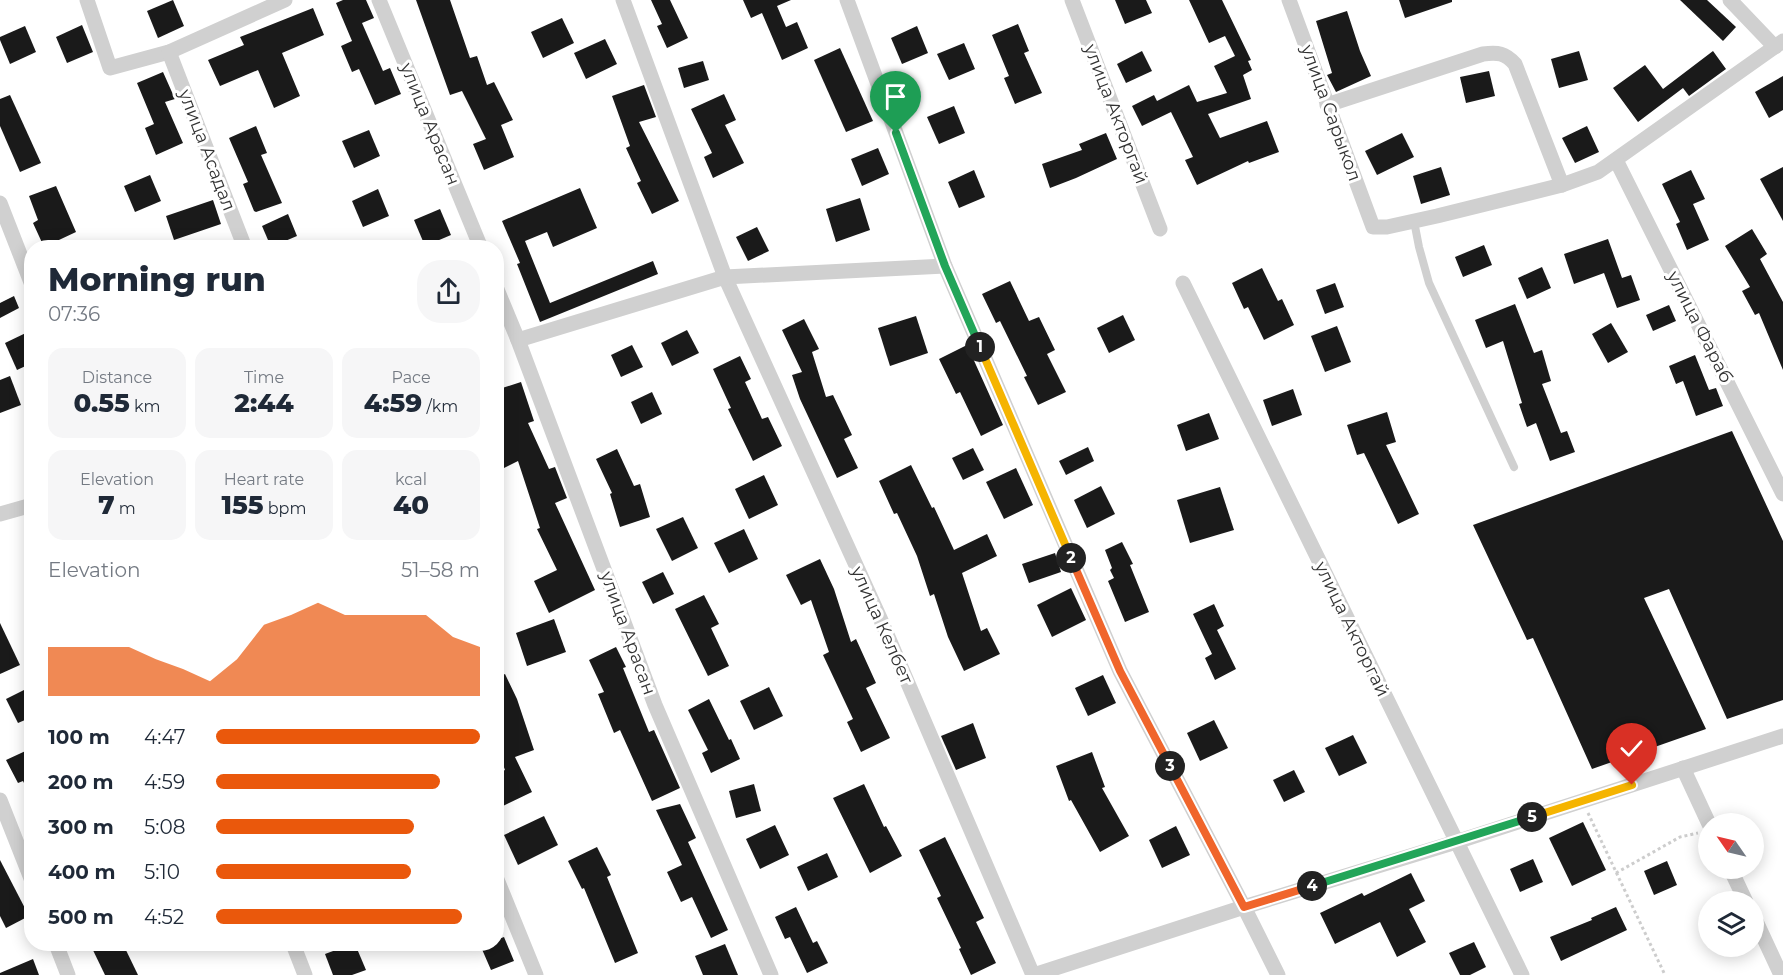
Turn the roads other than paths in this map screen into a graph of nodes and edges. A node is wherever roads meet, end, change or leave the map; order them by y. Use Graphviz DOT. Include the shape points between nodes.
graph roads {
  1 [pos="87,0"];
  2 [pos="285,0"];
  3 [pos="379,0"];
  4 [pos="623,0"];
  5 [pos="847,0"];
  6 [pos="1072,0"];
  7 [pos="1289,0"];
  8 [pos="1730,0"];
  9 [pos="1779,44"];
  10 [pos="169,52"];
  11 [pos="1327,105"];
  12 [pos="1616,160"];
  13 [pos="1562,185"];
  14 [pos="0,203"];
  15 [pos="1414,221"];
  16 [pos="1160,229"];
  17 [pos="242,240"];
  18 [pos="478,240"];
  19 [pos="24,264"];
  20 [pos="945,266"];
  21 [pos="725,277"];
  22 [pos="1182,283"];
  23 [pos="504,306"];
  24 [pos="518,340"];
  25 [pos="1514,467"];
  26 [pos="1783,494"];
  27 [pos="24,507"];
  28 [pos="0,514"];
  29 [pos="1783,736"];
  30 [pos="1683,768"];
  31 [pos="0,800"];
  32 [pos="1699,813"];
  33 [pos="1456,842"];
  34 [pos="24,861"];
  35 [pos="504,897"];
  36 [pos="1244,907"];
  37 [pos="1764,938"];
  38 [pos="59,951"];
  39 [pos="296,951"];
  40 [pos="68,975"];
  41 [pos="305,975"];
  42 [pos="536,975"];
  43 [pos="771,975"];
  44 [pos="1033,975"];
  45 [pos="1278,975"];
  46 [pos="1522,975"];
  47 [pos="1781,975"];
  1 -- 10 [label="street" via="110,68"];
  2 -- 10 [label="street"];
  3 -- 18 [label="street, улица Арасан"];
  4 -- 21 [label="street, улица Келбет"];
  5 -- 20 [label="street"];
  6 -- 16 [label="street, улица Акторгай"];
  7 -- 11 [label="street, улица Сарыкол"];
  8 -- 9 [label="street"];
  9 -- 12 [label="street"];
  10 -- 17 [label="street, улица Асадал"];
  11 -- 13 [label="street" via="1484,54 1506,55 1515,64"];
  11 -- 15 [label="street, улица Сарыкол" via="1373,227"];
  12 -- 13 [label="street" via="1598,172"];
  12 -- 26 [label="street, улица Фараб"];
  13 -- 15 [label="street"];
  14 -- 19 [label="street"];
  15 -- 25 [label="lane" via="1429,283"];
  20 -- 21 [label="street"];
  20 -- 36 [label="street" via="1120,671"];
  21 -- 24 [label="street"];
  21 -- 44 [label="street, улица Келбет" via="880,618"];
  22 -- 33 [label="street, улица Акторгай"];
  23 -- 24 [label="street, улица Арасан"];
  24 -- 43 [label="street, улица Арасан" via="655,705"];
  27 -- 28 [label="street"];
  29 -- 30 [label="street"];
  30 -- 32 [label="street"];
  30 -- 33 [label="street"];
  31 -- 34 [label="street"];
  33 -- 36 [label="street"];
  33 -- 46 [label="street, улица Акторгай"];
  35 -- 42 [label="street"];
  36 -- 44 [label="street"];
  36 -- 45 [label="street"];
  37 -- 47 [label="street"];
  38 -- 40 [label="street"];
  39 -- 41 [label="street"];
}
